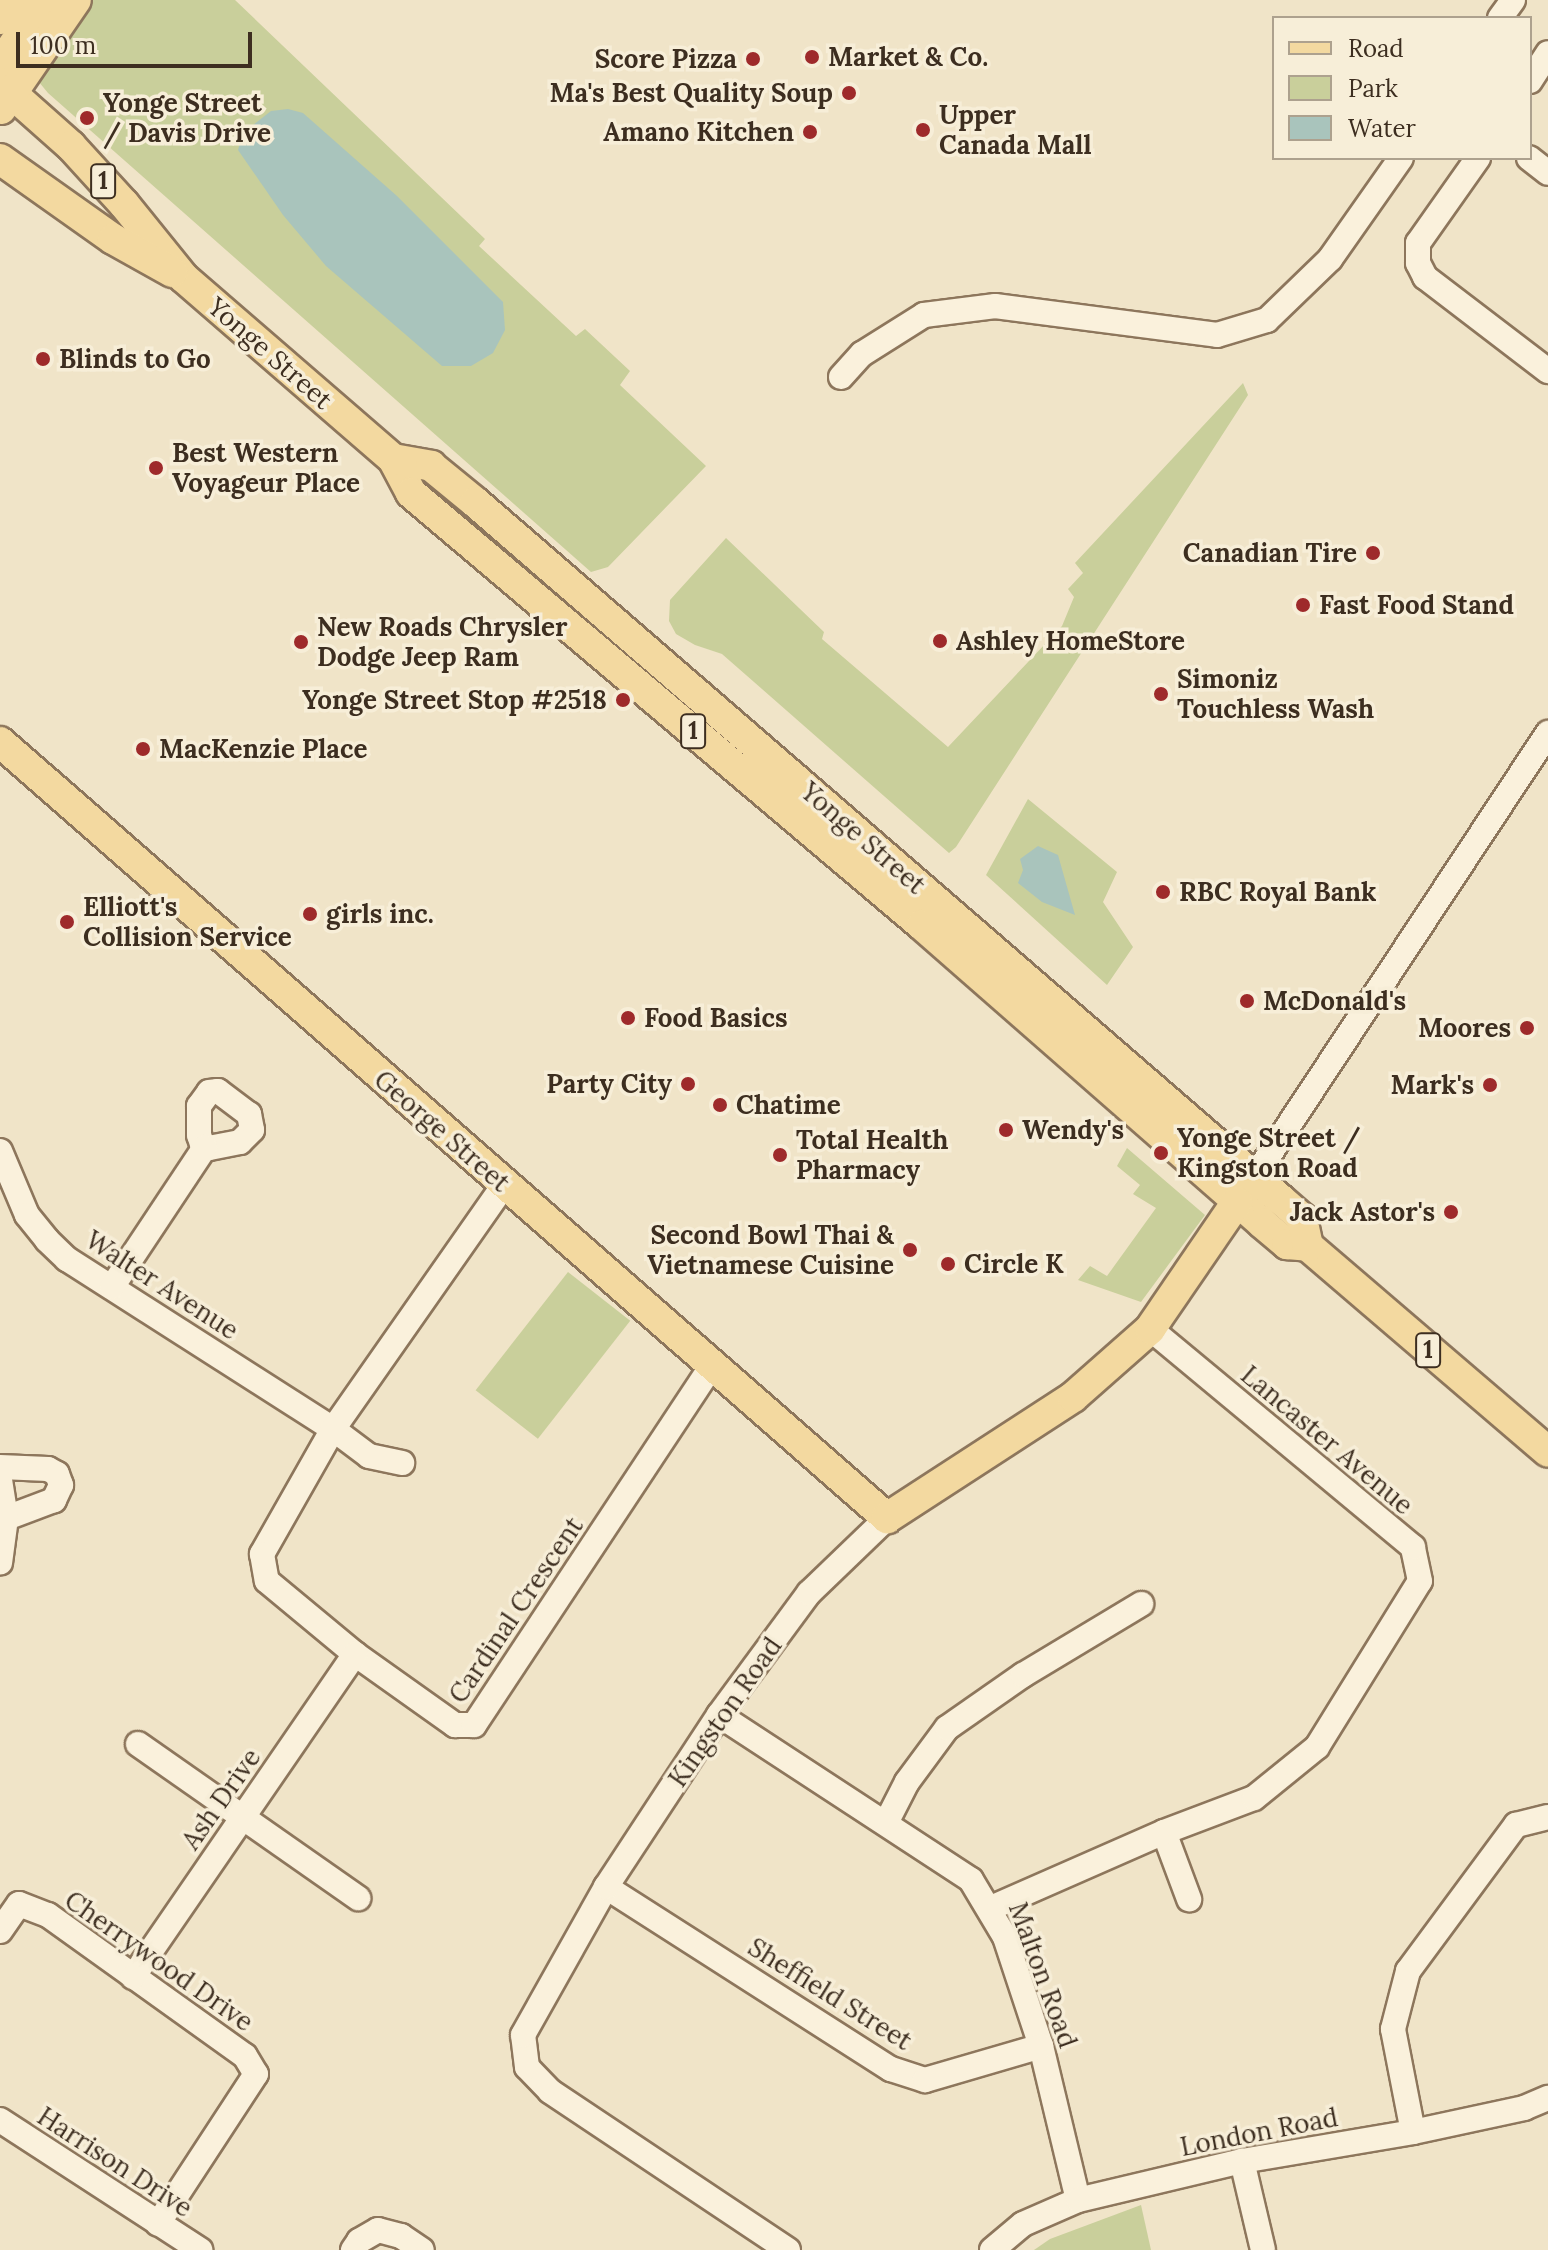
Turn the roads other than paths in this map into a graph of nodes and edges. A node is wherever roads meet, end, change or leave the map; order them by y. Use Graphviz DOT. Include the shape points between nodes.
graph roads {
  1 [pos="13,0"];
  2 [pos="44,0"];
  3 [pos="76,0"];
  4 [pos="0,19"];
  5 [pos="1548,53"];
  6 [pos="0,65"];
  7 [pos="1532,78"];
  8 [pos="4,95"];
  9 [pos="0,159"];
  10 [pos="1400,160"];
  11 [pos="1477,160"];
  12 [pos="1532,160"];
  13 [pos="1548,173"];
  14 [pos="184,278"];
  15 [pos="1548,371"];
  16 [pos="841,377"];
  17 [pos="393,459"];
  18 [pos="1548,733"];
  19 [pos="0,742"];
  20 [pos="205,1147"];
  21 [pos="0,1151"];
  22 [pos="1255,1177"];
  23 [pos="504,1185"];
  24 [pos="8,1193"];
  25 [pos="1237,1202"];
  26 [pos="1308,1246"];
  27 [pos="112,1287"];
  28 [pos="1150,1329"];
  29 [pos="713,1364"];
  30 [pos="333,1429"];
  31 [pos="1548,1452"];
  32 [pos="402,1463"];
  33 [pos="0,1467"];
  34 [pos="0,1480"];
  35 [pos="6,1518"];
  36 [pos="887,1518"];
  37 [pos="0,1563"];
  38 [pos="1141,1604"];
  39 [pos="355,1654"];
  40 [pos="719,1715"];
  41 [pos="138,1744"];
  42 [pos="242,1817"];
  43 [pos="1548,1817"];
  44 [pos="886,1823"];
  45 [pos="1164,1832"];
  46 [pos="606,1887"];
  47 [pos="358,1898"];
  48 [pos="1189,1899"];
  49 [pos="991,1908"];
  50 [pos="0,1931"];
  51 [pos="133,1977"];
  52 [pos="1041,2046"];
  53 [pos="1548,2098"];
  54 [pos="0,2120"];
  55 [pos="1413,2132"];
  56 [pos="1242,2161"];
  57 [pos="1078,2200"];
  58 [pos="158,2224"];
  59 [pos="200,2250"];
  60 [pos="353,2250"];
  61 [pos="422,2250"];
  62 [pos="788,2250"];
  63 [pos="992,2250"];
  64 [pos="1263,2250"];
  1 -- 4 [label="main road"];
  2 -- 6 [label="main road"];
  3 -- 8 [label="main road"];
  5 -- 7 [label="street"];
  8 -- 14 [label="main road, Yonge Street / 1" via="103,180"];
  9 -- 14 [label="main road, Yonge Street / 1" via="113,239"];
  10 -- 16 [label="street" via="1330,259 1267,320 1217,335 995,306 924,315 862,354"];
  11 -- 15 [label="street" via="1418,243 1418,263 1425,277"];
  12 -- 13 [label="street"];
  14 -- 17 [label="main road, Yonge Street / 1"];
  17 -- 22 [label="main road, Yonge Street / 1" via="431,466 475,502"];
  17 -- 25 [label="main road, Yonge Street / 1" via="411,493 922,925"];
  18 -- 22 [label="street"];
  19 -- 23 [label="main road, George Street"];
  20 -- 20 [label="street" via="258,1142 249,1114 213,1090 199,1106 199,1135"];
  20 -- 27 [label="street"];
  21 -- 24 [label="street, Walter Avenue"];
  22 -- 25 [label="street"];
  22 -- 26 [label="main road, Yonge Street / 1" via="1302,1218"];
  23 -- 29 [label="main road, George Street"];
  23 -- 30 [label="street, Cardinal Crescent"];
  24 -- 27 [label="street, Walter Avenue" via="67,1259"];
  25 -- 26 [label="main road, Yonge Street / 1" via="1287,1244"];
  25 -- 28 [label="main road, Kingston Road"];
  26 -- 31 [label="main road, Yonge Street / 1"];
  27 -- 30 [label="street, Walter Avenue"];
  28 -- 36 [label="main road, Kingston Road" via="1073,1397"];
  28 -- 45 [label="street, Lancaster Avenue" via="1413,1547 1420,1581 1317,1747 1254,1798"];
  29 -- 36 [label="main road, George Street"];
  29 -- 39 [label="street, Cardinal Crescent" via="474,1725 455,1725"];
  30 -- 32 [label="street, Walter Avenue" via="369,1456"];
  30 -- 39 [label="street, Cardinal Crescent" via="262,1554 267,1581"];
  33 -- 35 [label="street" via="48,1469 61,1485 54,1500"];
  34 -- 35 [label="street"];
  35 -- 37 [label="street"];
  36 -- 40 [label="street, Kingston Road" via="809,1593"];
  38 -- 44 [label="street" via="947,1728 907,1782"];
  39 -- 42 [label="street, Ash Drive"];
  40 -- 44 [label="street, Malton Road"];
  40 -- 46 [label="street, Kingston Road"];
  41 -- 42 [label="street"];
  42 -- 47 [label="street"];
  42 -- 51 [label="street, Ash Drive"];
  43 -- 55 [label="street" via="1516,1825 1408,1971 1393,2029"];
  44 -- 49 [label="street, Malton Road" via="971,1880"];
  45 -- 48 [label="street"];
  45 -- 49 [label="street, Lancaster Avenue"];
  46 -- 52 [label="street, Sheffield Street" via="891,2069 925,2080"];
  46 -- 62 [label="street, Kingston Road" via="523,2035 527,2067 550,2091"];
  49 -- 52 [label="street, Malton Road"];
  50 -- 51 [label="street, Cherrywood Drive" via="19,1904 48,1915"];
  51 -- 58 [label="street, Cherrywood Drive" via="245,2056 256,2074"];
  52 -- 57 [label="street, Malton Road"];
  53 -- 55 [label="street, London Road"];
  54 -- 58 [label="street, Harrison Drive"];
  55 -- 56 [label="street, London Road"];
  56 -- 57 [label="street, London Road"];
  56 -- 64 [label="street"];
  57 -- 63 [label="street, London Road" via="1023,2224"];
  58 -- 59 [label="street, Harrison Drive"];
  60 -- 61 [label="street" via="378,2230 401,2236"];
}
